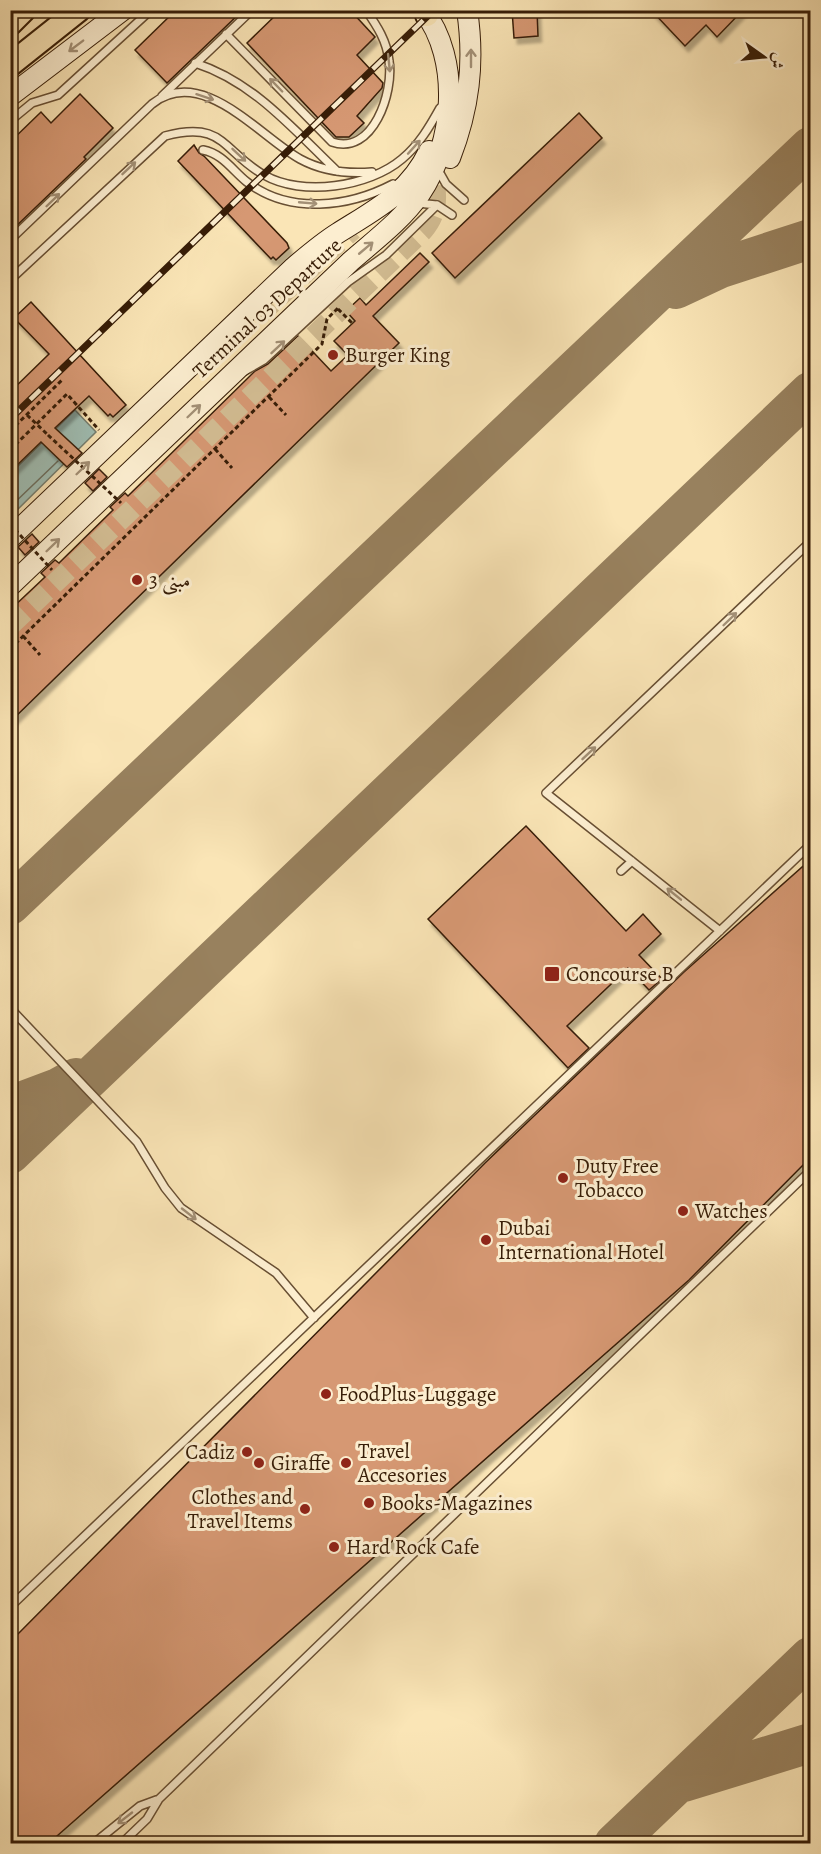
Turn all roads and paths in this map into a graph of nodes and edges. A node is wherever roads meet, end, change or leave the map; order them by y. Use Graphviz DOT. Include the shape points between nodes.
graph roads {
  1 [pos="24,10"];
  2 [pos="79,10"];
  3 [pos="123,10"];
  4 [pos="151,10"];
  5 [pos="252,10"];
  6 [pos="366,10"];
  7 [pos="467,10"];
  8 [pos="425,12"];
  9 [pos="10,24"];
  10 [pos="226,34"];
  11 [pos="443,49"];
  12 [pos="195,63"];
  13 [pos="10,65"];
  14 [pos="10,96"];
  15 [pos="162,96"];
  16 [pos="440,108"];
  17 [pos="10,121"];
  18 [pos="203,150"];
  19 [pos="442,157"];
  20 [pos="386,170"];
  21 [pos="338,171"];
  22 [pos="393,184"];
  23 [pos="464,200"];
  24 [pos="412,205"];
  25 [pos="437,205"];
  26 [pos="452,215"];
  27 [pos="10,240"];
  28 [pos="10,280"];
  29 [pos="345,302"];
  30 [pos="338,309"];
  31 [pos="352,323"];
  32 [pos="229,377"];
  33 [pos="63,379"];
  34 [pos="268,396"];
  35 [pos="27,415"];
  36 [pos="286,415"];
  37 [pos="10,431"];
  38 [pos="102,434"];
  39 [pos="214,449"];
  40 [pos="10,450"];
  41 [pos="232,468"];
  42 [pos="121,503"];
  43 [pos="10,524"];
  44 [pos="10,538"];
  45 [pos="810,542"];
  46 [pos="52,570"];
  47 [pos="10,586"];
  48 [pos="23,636"];
  49 [pos="10,649"];
  50 [pos="40,655"];
  51 [pos="810,844"];
  52 [pos="632,861"];
  53 [pos="621,871"];
  54 [pos="720,931"];
  55 [pos="10,1008"];
  56 [pos="810,1171"];
  57 [pos="314,1318"];
  58 [pos="10,1606"];
  59 [pos="159,1799"];
  60 [pos="95,1843"];
  61 [pos="121,1844"];
  1 -- 9 [label="highway"];
  2 -- 13 [label="highway"];
  3 -- 14 [label="main road, one-way"];
  4 -- 17 [label="lane" via="58,95 32,103"];
  5 -- 10 [label="lane"];
  6 -- 10 [label="lane, one-way" via="385,43 390,81 374,124 351,144 332,142"];
  19 -- 7 [label="main road, one-way" via="467,106 472,61"];
  8 -- 11 [label="main road, Terminal 03 Departure"];
  10 -- 12 [label="lane"];
  11 -- 16 [label="main road"];
  11 -- 19 [label="main road, Terminal 03 Departure" via="449,101"];
  12 -- 15 [label="lane"];
  12 -- 21 [label="lane" via="235,79 253,92"];
  15 -- 21 [label="lane, one-way" via="206,96 238,113 302,161"];
  27 -- 15 [label="lane, one-way"];
  20 -- 16 [label="lane, one-way" via="416,146"];
  44 -- 16 [label="main road, one-way" via="294,267 398,195 423,164"];
  18 -- 22 [label="lane, one-way" via="219,156 259,190 289,201 347,202"];
  19 -- 23 [label="lane" via="446,184"];
  19 -- 24 [label="main road, Terminal 03 Departure"];
  20 -- 21 [label="lane"];
  28 -- 20 [label="lane, one-way" via="165,136 188,130 209,134 264,175 299,188 337,185"];
  24 -- 25 [label="lane"];
  32 -- 24 [label="main road, Terminal 03 Departure, one-way"];
  25 -- 26 [label="lane"];
  32 -- 25 [label="lane, one-way" via="264,360 348,282 386,255"];
  29 -- 30 [label="path"];
  30 -- 31 [label="path"];
  30 -- 34 [label="path" via="327,319 322,344"];
  47 -- 32 [label="main road, Terminal 03 Departure, one-way"];
  33 -- 35 [label="path"];
  34 -- 36 [label="path"];
  34 -- 39 [label="path"];
  35 -- 37 [label="path"];
  35 -- 42 [label="path, bridge"];
  38 -- 40 [label="path" via="67,394"];
  39 -- 41 [label="path"];
  39 -- 48 [label="path"];
  43 -- 46 [label="path, bridge"];
  52 -- 45 [label="lane, one-way" via="546,793"];
  48 -- 49 [label="path"];
  48 -- 50 [label="path"];
  51 -- 54 [label="lane"];
  52 -- 53 [label="lane"];
  54 -- 52 [label="lane, one-way"];
  54 -- 57 [label="lane"];
  55 -- 57 [label="lane, one-way" via="128,1131 181,1208 276,1273"];
  56 -- 59 [label="lane"];
  57 -- 58 [label="lane"];
  59 -- 60 [label="lane, one-way" via="140,1806"];
  59 -- 61 [label="lane" via="147,1819"];
}
